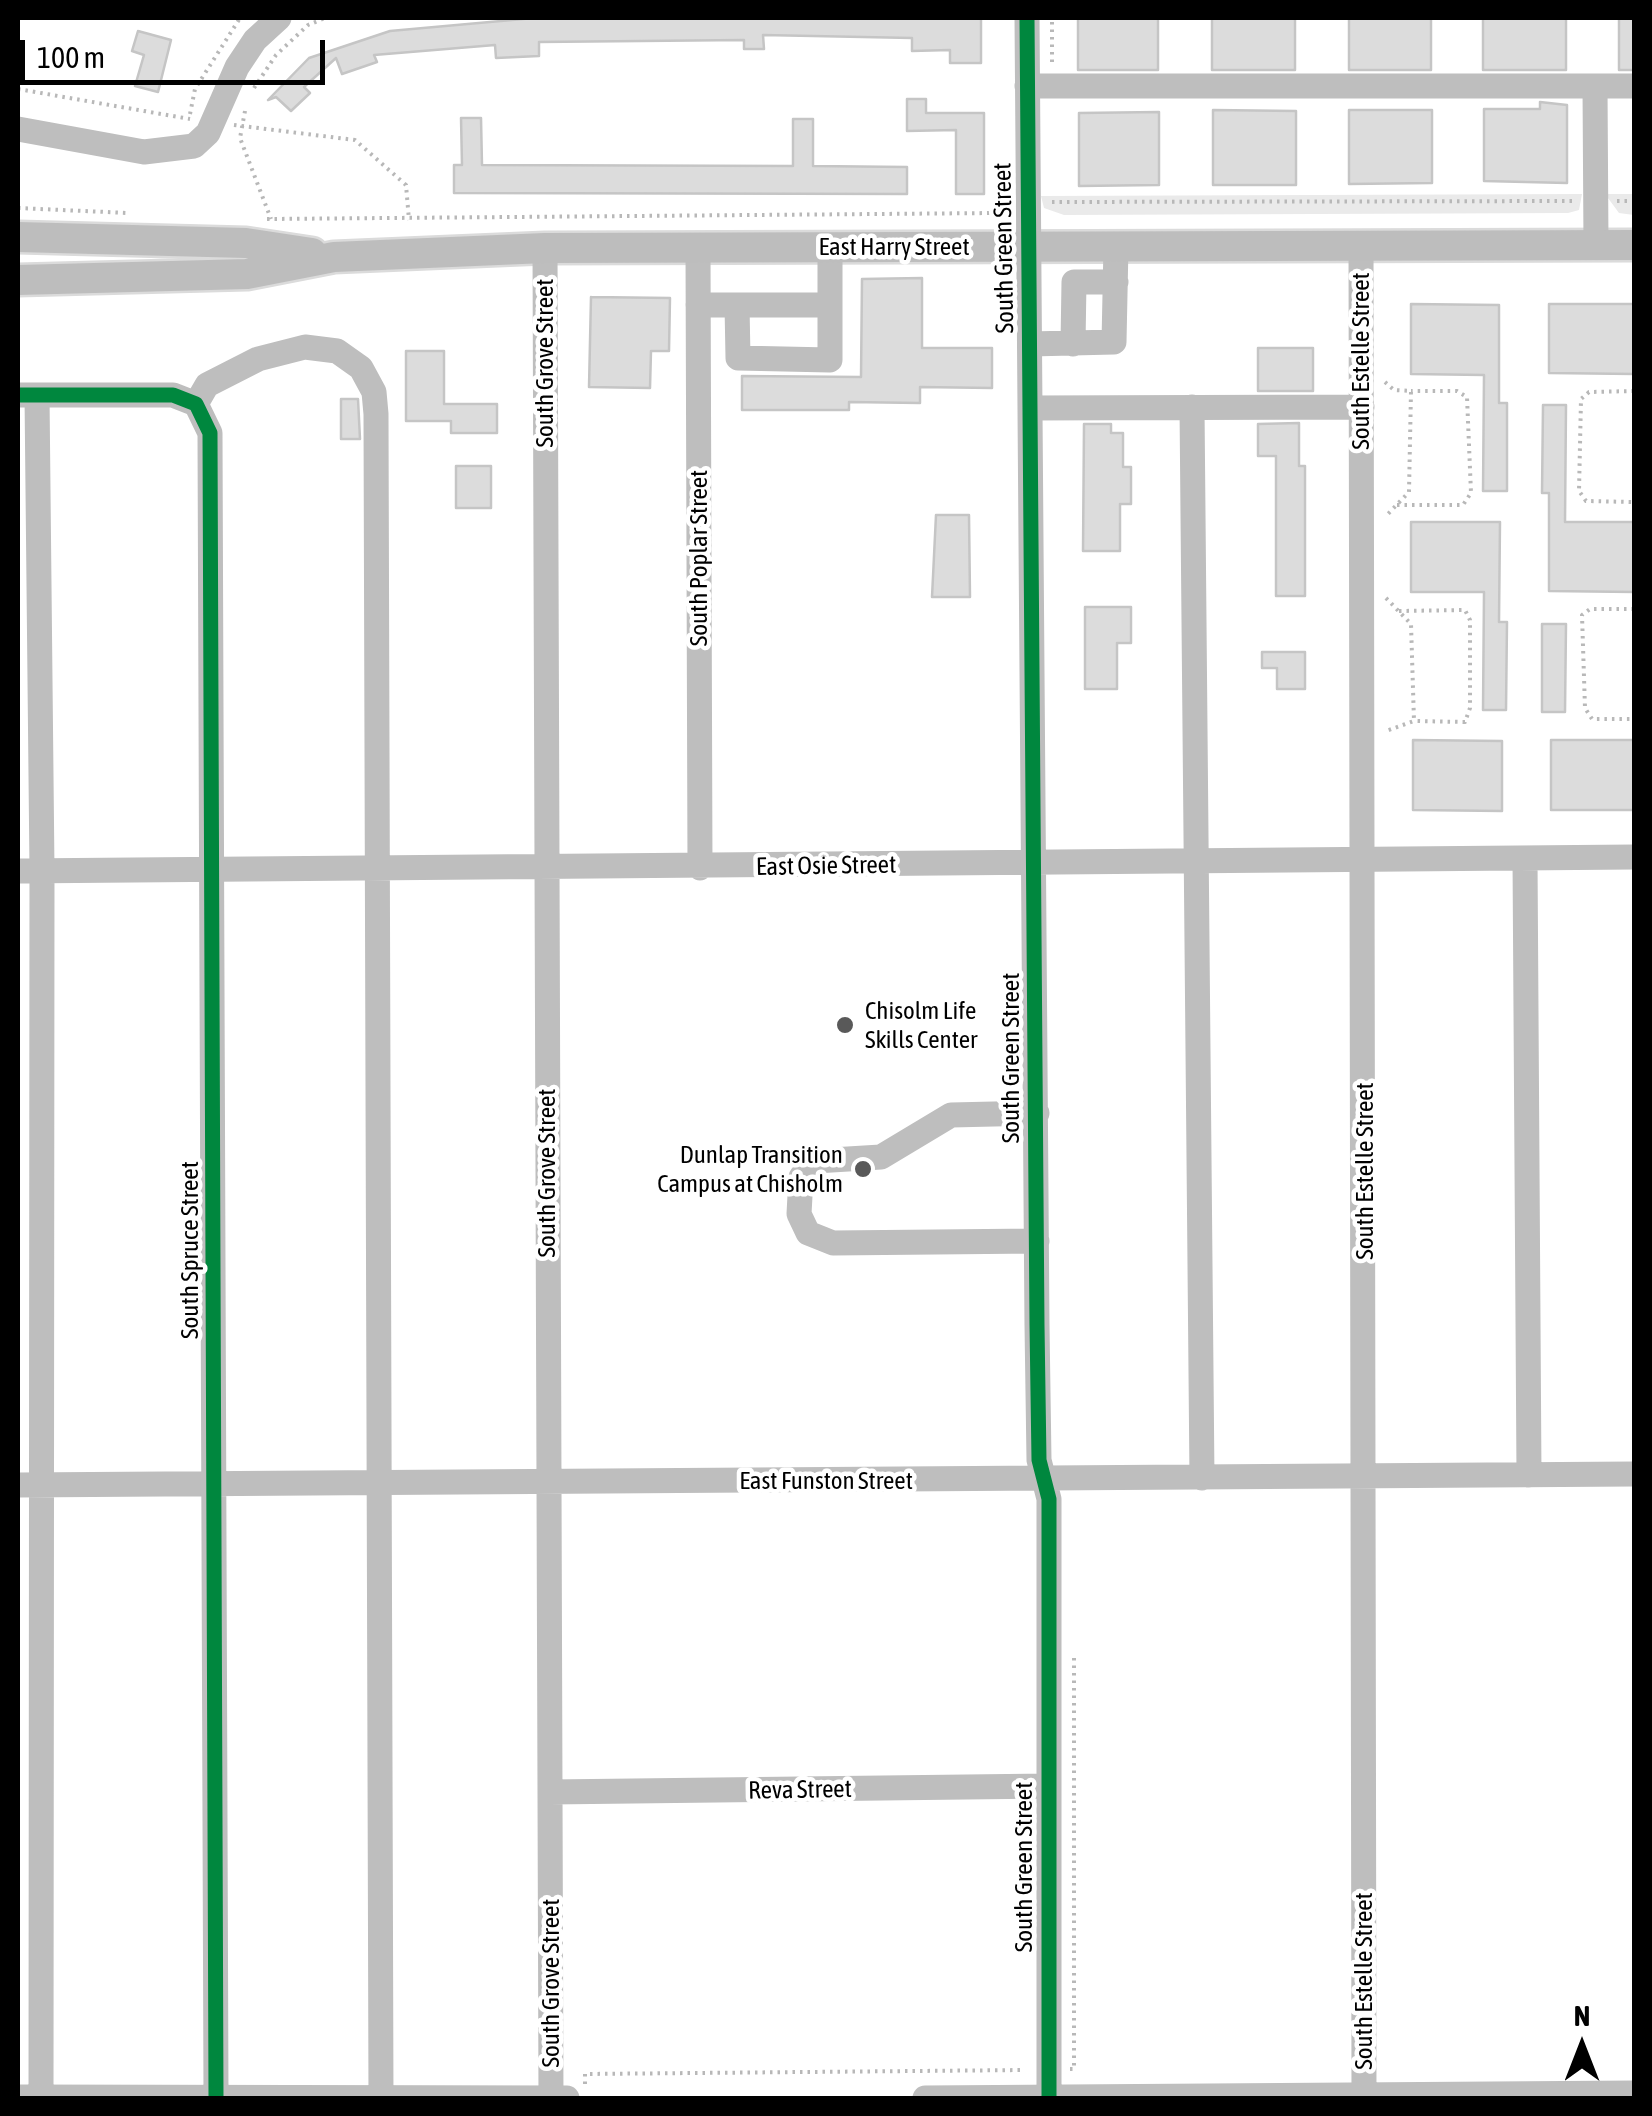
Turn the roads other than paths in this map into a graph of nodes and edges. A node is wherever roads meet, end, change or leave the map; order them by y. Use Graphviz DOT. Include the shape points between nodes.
graph roads {
  1 [pos="279,18"];
  2 [pos="1027,18"];
  3 [pos="1027,86"];
  4 [pos="1634,86"];
  5 [pos="1595,87"];
  6 [pos="18,129"];
  7 [pos="18,237"];
  8 [pos="1361,244"];
  9 [pos="1596,245"];
  10 [pos="1634,245"];
  11 [pos="1028,246"];
  12 [pos="1116,246"];
  13 [pos="545,248"];
  14 [pos="698,248"];
  15 [pos="830,248"];
  16 [pos="334,257"];
  17 [pos="18,280"];
  18 [pos="1116,282"];
  19 [pos="830,305"];
  20 [pos="698,306"];
  21 [pos="737,306"];
  22 [pos="1030,344"];
  23 [pos="1072,344"];
  24 [pos="27,395"];
  25 [pos="196,404"];
  26 [pos="1192,407"];
  27 [pos="1362,407"];
  28 [pos="1030,408"];
  29 [pos="1634,857"];
  30 [pos="1525,858"];
  31 [pos="1364,860"];
  32 [pos="1196,861"];
  33 [pos="1036,863"];
  34 [pos="376,868"];
  35 [pos="546,868"];
  36 [pos="700,868"];
  37 [pos="30,870"];
  38 [pos="213,870"];
  39 [pos="1036,1113"];
  40 [pos="1037,1241"];
  41 [pos="1634,1474"];
  42 [pos="1529,1475"];
  43 [pos="1366,1476"];
  44 [pos="1202,1478"];
  45 [pos="1044,1479"];
  46 [pos="548,1483"];
  47 [pos="215,1484"];
  48 [pos="379,1484"];
  49 [pos="30,1485"];
  50 [pos="1050,1786"];
  51 [pos="550,1792"];
  52 [pos="1634,2093"];
  53 [pos="34,2097"];
  54 [pos="1049,2097"];
  55 [pos="1364,2097"];
  56 [pos="216,2098"];
  57 [pos="382,2098"];
  58 [pos="556,2098"];
  59 [pos="925,2098"];
  1 -- 6 [label="street" via="237,68 208,133 186,148 144,152"];
  2 -- 3 [label="street, South Green Street"];
  3 -- 5 [label="street"];
  3 -- 11 [label="street, South Green Street"];
  4 -- 5 [label="street"];
  5 -- 9 [label="street"];
  7 -- 16 [label="main road, East Harry Street" via="246,243"];
  8 -- 9 [label="main road, East Harry Street"];
  8 -- 12 [label="main road, East Harry Street"];
  8 -- 27 [label="street, South Estelle Street"];
  9 -- 10 [label="main road, East Harry Street"];
  11 -- 12 [label="main road, East Harry Street"];
  11 -- 15 [label="main road, East Harry Street"];
  11 -- 22 [label="street, South Green Street"];
  12 -- 18 [label="street"];
  13 -- 14 [label="main road, East Harry Street"];
  13 -- 16 [label="main road, East Harry Street"];
  13 -- 35 [label="street, South Grove Street"];
  14 -- 15 [label="main road, East Harry Street"];
  14 -- 20 [label="street, South Poplar Street"];
  15 -- 19 [label="street"];
  16 -- 17 [label="main road, East Harry Street" via="247,274"];
  18 -- 23 [label="street" via="1114,342"];
  18 -- 23 [label="street" via="1074,282"];
  19 -- 21 [label="street"];
  19 -- 21 [label="street" via="830,360 738,358"];
  20 -- 21 [label="street"];
  20 -- 36 [label="street, South Poplar Street"];
  22 -- 23 [label="street"];
  22 -- 28 [label="street, South Green Street"];
  24 -- 25 [label="street" via="173,395"];
  24 -- 37 [label="street"];
  25 -- 34 [label="street" via="207,385 258,358 306,347 337,351 361,368 374,392"];
  25 -- 38 [label="street, South Spruce Street" via="210,433"];
  26 -- 27 [label="street"];
  26 -- 28 [label="street"];
  26 -- 32 [label="street"];
  27 -- 31 [label="street, South Estelle Street"];
  28 -- 33 [label="street, South Green Street"];
  29 -- 30 [label="street, East Osie Street"];
  30 -- 31 [label="street, East Osie Street"];
  30 -- 42 [label="street"];
  31 -- 32 [label="street, East Osie Street"];
  31 -- 43 [label="street, South Estelle Street"];
  32 -- 33 [label="street, East Osie Street"];
  32 -- 44 [label="street"];
  33 -- 36 [label="street, East Osie Street"];
  33 -- 39 [label="street, South Green Street"];
  34 -- 35 [label="street, East Osie Street"];
  34 -- 38 [label="street, East Osie Street"];
  34 -- 48 [label="street"];
  35 -- 36 [label="street, East Osie Street"];
  35 -- 46 [label="street, South Grove Street"];
  37 -- 38 [label="street, East Osie Street"];
  37 -- 49 [label="street"];
  38 -- 47 [label="street, South Spruce Street"];
  39 -- 40 [label="street, South Green Street"];
  39 -- 40 [label="street" via="951,1115 881,1157 815,1160 801,1177 798,1214 808,1234 833,1243"];
  40 -- 45 [label="street, South Green Street"];
  41 -- 42 [label="street, East Funston Street"];
  42 -- 43 [label="street, East Funston Street"];
  43 -- 44 [label="street, East Funston Street"];
  43 -- 55 [label="street, South Estelle Street"];
  44 -- 45 [label="street, East Funston Street"];
  45 -- 46 [label="street, East Funston Street"];
  45 -- 50 [label="street, South Green Street"];
  46 -- 48 [label="street, East Funston Street"];
  46 -- 51 [label="street, South Grove Street"];
  47 -- 48 [label="street, East Funston Street"];
  47 -- 49 [label="street, East Funston Street"];
  47 -- 56 [label="street, South Spruce Street"];
  48 -- 57 [label="street"];
  49 -- 53 [label="street"];
  50 -- 51 [label="street, Reva Street"];
  50 -- 54 [label="street, South Green Street"];
  51 -- 58 [label="street, South Grove Street"];
  52 -- 55 [label="street"];
  53 -- 56 [label="street"];
  54 -- 55 [label="street"];
  54 -- 59 [label="street"];
  56 -- 57 [label="street"];
  57 -- 58 [label="street"];
}
